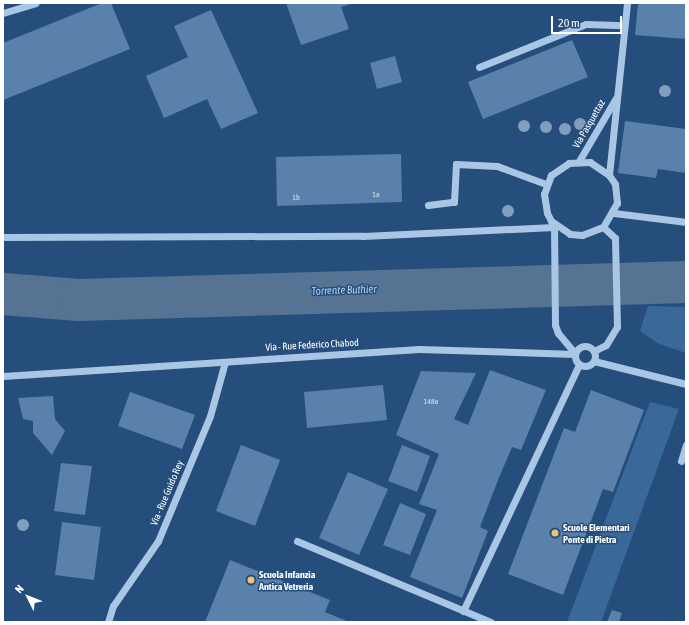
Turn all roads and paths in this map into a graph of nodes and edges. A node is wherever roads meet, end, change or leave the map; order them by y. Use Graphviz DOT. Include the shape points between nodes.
graph roads {
  1 [pos="35,3"];
  2 [pos="627,3"];
  3 [pos="3,13"];
  4 [pos="624,25"];
  5 [pos="479,67"];
  6 [pos="616,96"];
  7 [pos="579,161"];
  8 [pos="609,175"];
  9 [pos="546,184"];
  10 [pos="428,205"];
  11 [pos="614,213"];
  12 [pos="686,222"];
  13 [pos="552,224"];
  14 [pos="603,227"];
  15 [pos="3,237"];
  16 [pos="594,351"];
  17 [pos="575,353"];
  18 [pos="594,361"];
  19 [pos="225,362"];
  20 [pos="579,365"];
  21 [pos="3,376"];
  22 [pos="686,384"];
  23 [pos="686,445"];
  24 [pos="681,461"];
  25 [pos="297,541"];
  26 [pos="463,611"];
  27 [pos="108,622"];
  28 [pos="492,622"];
  1 -- 3 [label="street"];
  2 -- 4 [label="street, Via Pasquettaz"];
  4 -- 5 [label="street" via="586,24"];
  4 -- 6 [label="street, Via Pasquettaz"];
  6 -- 7 [label="street, Via Pasquettaz"];
  6 -- 8 [label="street, Via Pasquettaz" via="617,131"];
  7 -- 8 [label="street" via="590,162"];
  7 -- 9 [label="street" via="559,168"];
  8 -- 11 [label="street" via="617,194"];
  9 -- 10 [label="street" via="497,166 456,164 454,202"];
  9 -- 13 [label="street" via="544,203"];
  11 -- 12 [label="street"];
  11 -- 14 [label="street"];
  13 -- 14 [label="street" via="565,231 582,235"];
  13 -- 15 [label="street" via="363,236"];
  13 -- 17 [label="street" via="555,324 561,338"];
  14 -- 16 [label="street" via="615,238 617,327 606,345"];
  16 -- 17 [label="street" via="586,346"];
  16 -- 18 [label="street"];
  17 -- 19 [label="street, Via - Rue Federico Chabod" via="419,349 293,354"];
  17 -- 20 [label="street"];
  18 -- 20 [label="street" via="586,366"];
  18 -- 22 [label="street"];
  19 -- 21 [label="street, Via - Rue Federico Chabod"];
  19 -- 27 [label="street, Via - Rue Guido Rey" via="210,416 158,541 113,606"];
  20 -- 26 [label="street"];
  23 -- 24 [label="street"];
  25 -- 26 [label="street"];
  26 -- 28 [label="street"];
}
